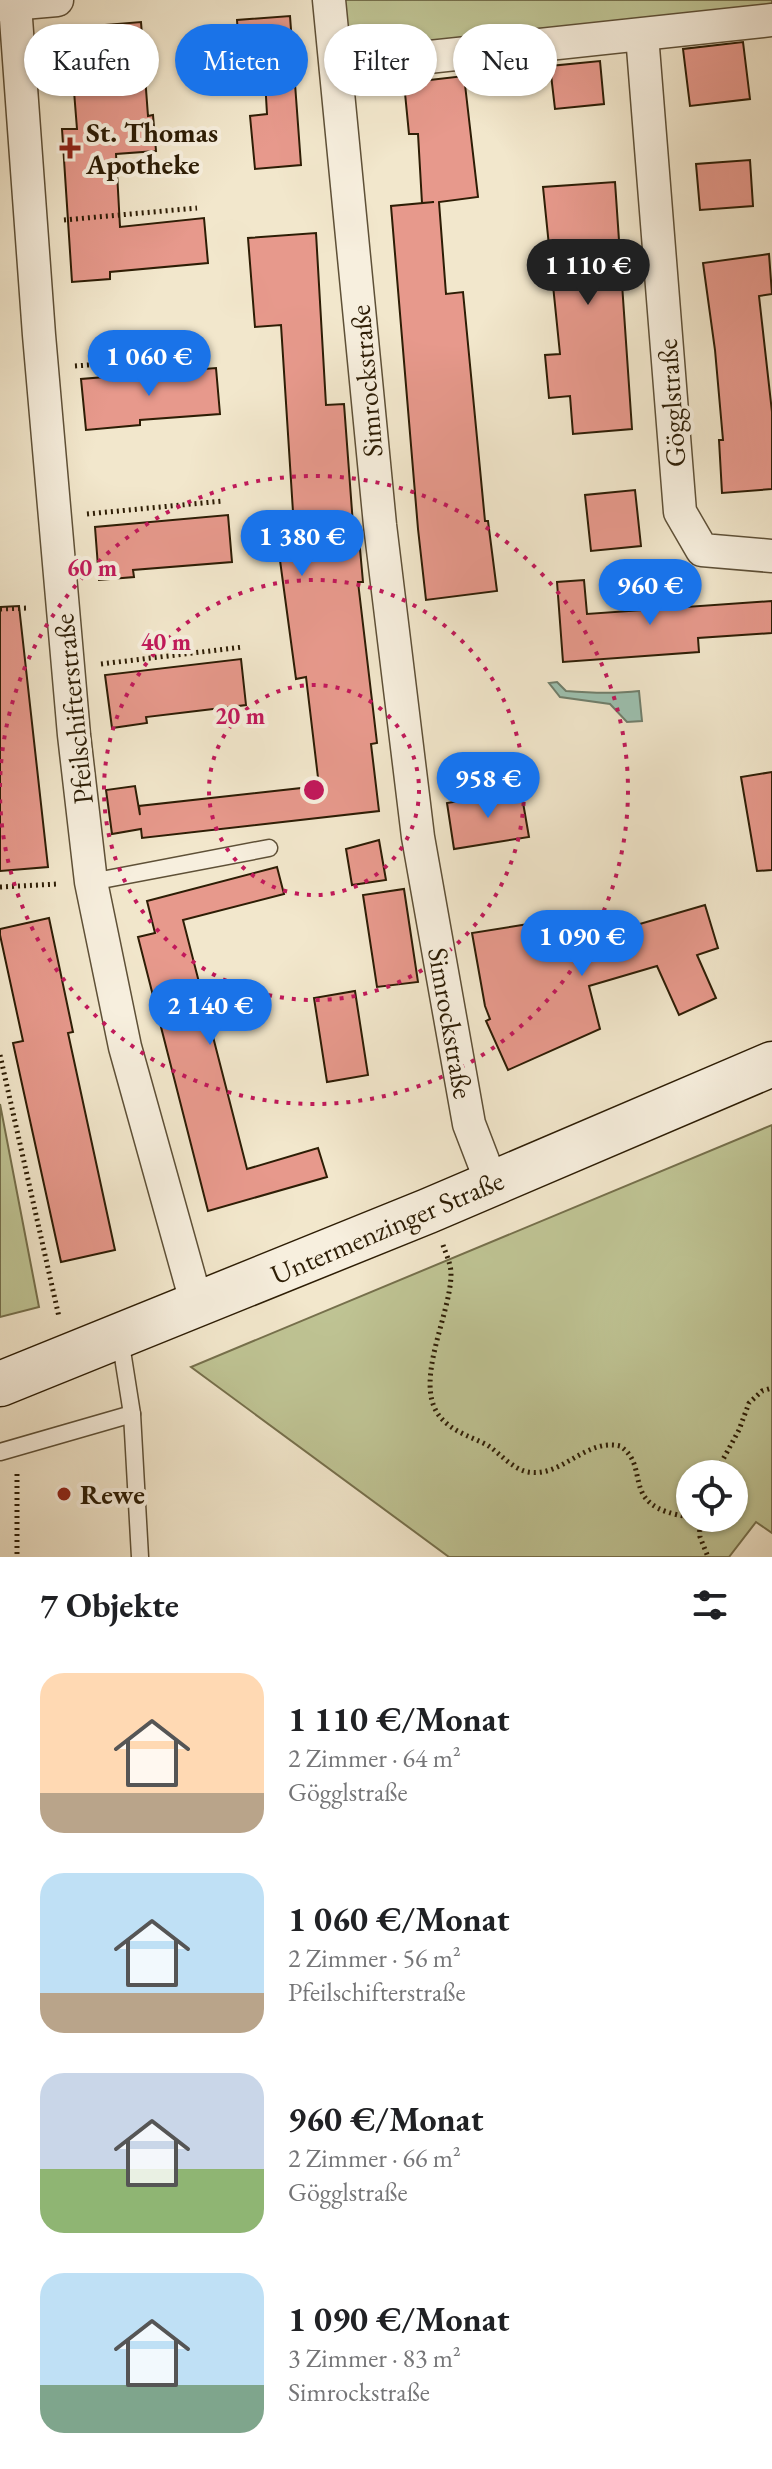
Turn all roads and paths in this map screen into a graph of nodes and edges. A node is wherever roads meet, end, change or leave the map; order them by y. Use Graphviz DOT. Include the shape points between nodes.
graph roads {
  1 [pos="57,0"];
  2 [pos="329,0"];
  3 [pos="8,5"];
  4 [pos="772,20"];
  5 [pos="332,24"];
  6 [pos="642,35"];
  7 [pos="437,56"];
  8 [pos="339,96"];
  9 [pos="197,208"];
  10 [pos="31,222"];
  11 [pos="205,356"];
  12 [pos="42,369"];
  13 [pos="223,501"];
  14 [pos="54,517"];
  15 [pos="772,556"];
  16 [pos="243,647"];
  17 [pos="68,668"];
  18 [pos="269,848"];
  19 [pos="91,882"];
  20 [pos="0,887"];
  21 [pos="0,1055"];
  22 [pos="772,1064"];
  23 [pos="492,1184"];
  24 [pos="428,1211"];
  25 [pos="197,1305"];
  26 [pos="120,1337"];
  27 [pos="68,1357"];
  28 [pos="0,1384"];
  29 [pos="772,1388"];
  30 [pos="132,1414"];
  31 [pos="8,1449"];
  32 [pos="723,1460"];
  33 [pos="676,1515"];
  34 [pos="700,1532"];
  35 [pos="17,1557"];
  36 [pos="140,1557"];
  37 [pos="708,1557"];
  1 -- 3 [label="street"];
  2 -- 5 [label="street, Simrockstraße"];
  3 -- 10 [label="street, Pfeilschifterstraße"];
  4 -- 6 [label="street"];
  6 -- 7 [label="street"];
  6 -- 15 [label="street, Gögglstraße" via="680,512 702,550"];
  8 -- 23 [label="street, Simrockstraße" via="380,525 418,837 469,1124"];
  9 -- 10 [label="path"];
  10 -- 12 [label="street, Pfeilschifterstraße"];
  11 -- 12 [label="path"];
  12 -- 14 [label="street, Pfeilschifterstraße"];
  13 -- 14 [label="path"];
  14 -- 17 [label="street, Pfeilschifterstraße"];
  16 -- 17 [label="path"];
  17 -- 19 [label="street, Pfeilschifterstraße"];
  18 -- 19 [label="lane"];
  19 -- 20 [label="path"];
  19 -- 25 [label="street, Pfeilschifterstraße" via="125,1047"];
  21 -- 27 [label="path"];
  22 -- 23 [label="street, Untermenzinger Straße"];
  23 -- 24 [label="street, Untermenzinger Straße"];
  24 -- 25 [label="street, Untermenzinger Straße"];
  24 -- 33 [label="path" via="451,1275 430,1376 431,1400 441,1420 530,1472 546,1471 595,1447 620,1446 630,1456 649,1502"];
  25 -- 26 [label="street, Untermenzinger Straße"];
  26 -- 27 [label="street, Untermenzinger Straße"];
  26 -- 30 [label="lane"];
  27 -- 28 [label="street, Untermenzinger Straße"];
  29 -- 32 [label="path" via="749,1403"];
  30 -- 31 [label="lane"];
  30 -- 36 [label="lane"];
  31 -- 35 [label="path"];
  34 -- 37 [label="path"];
}
